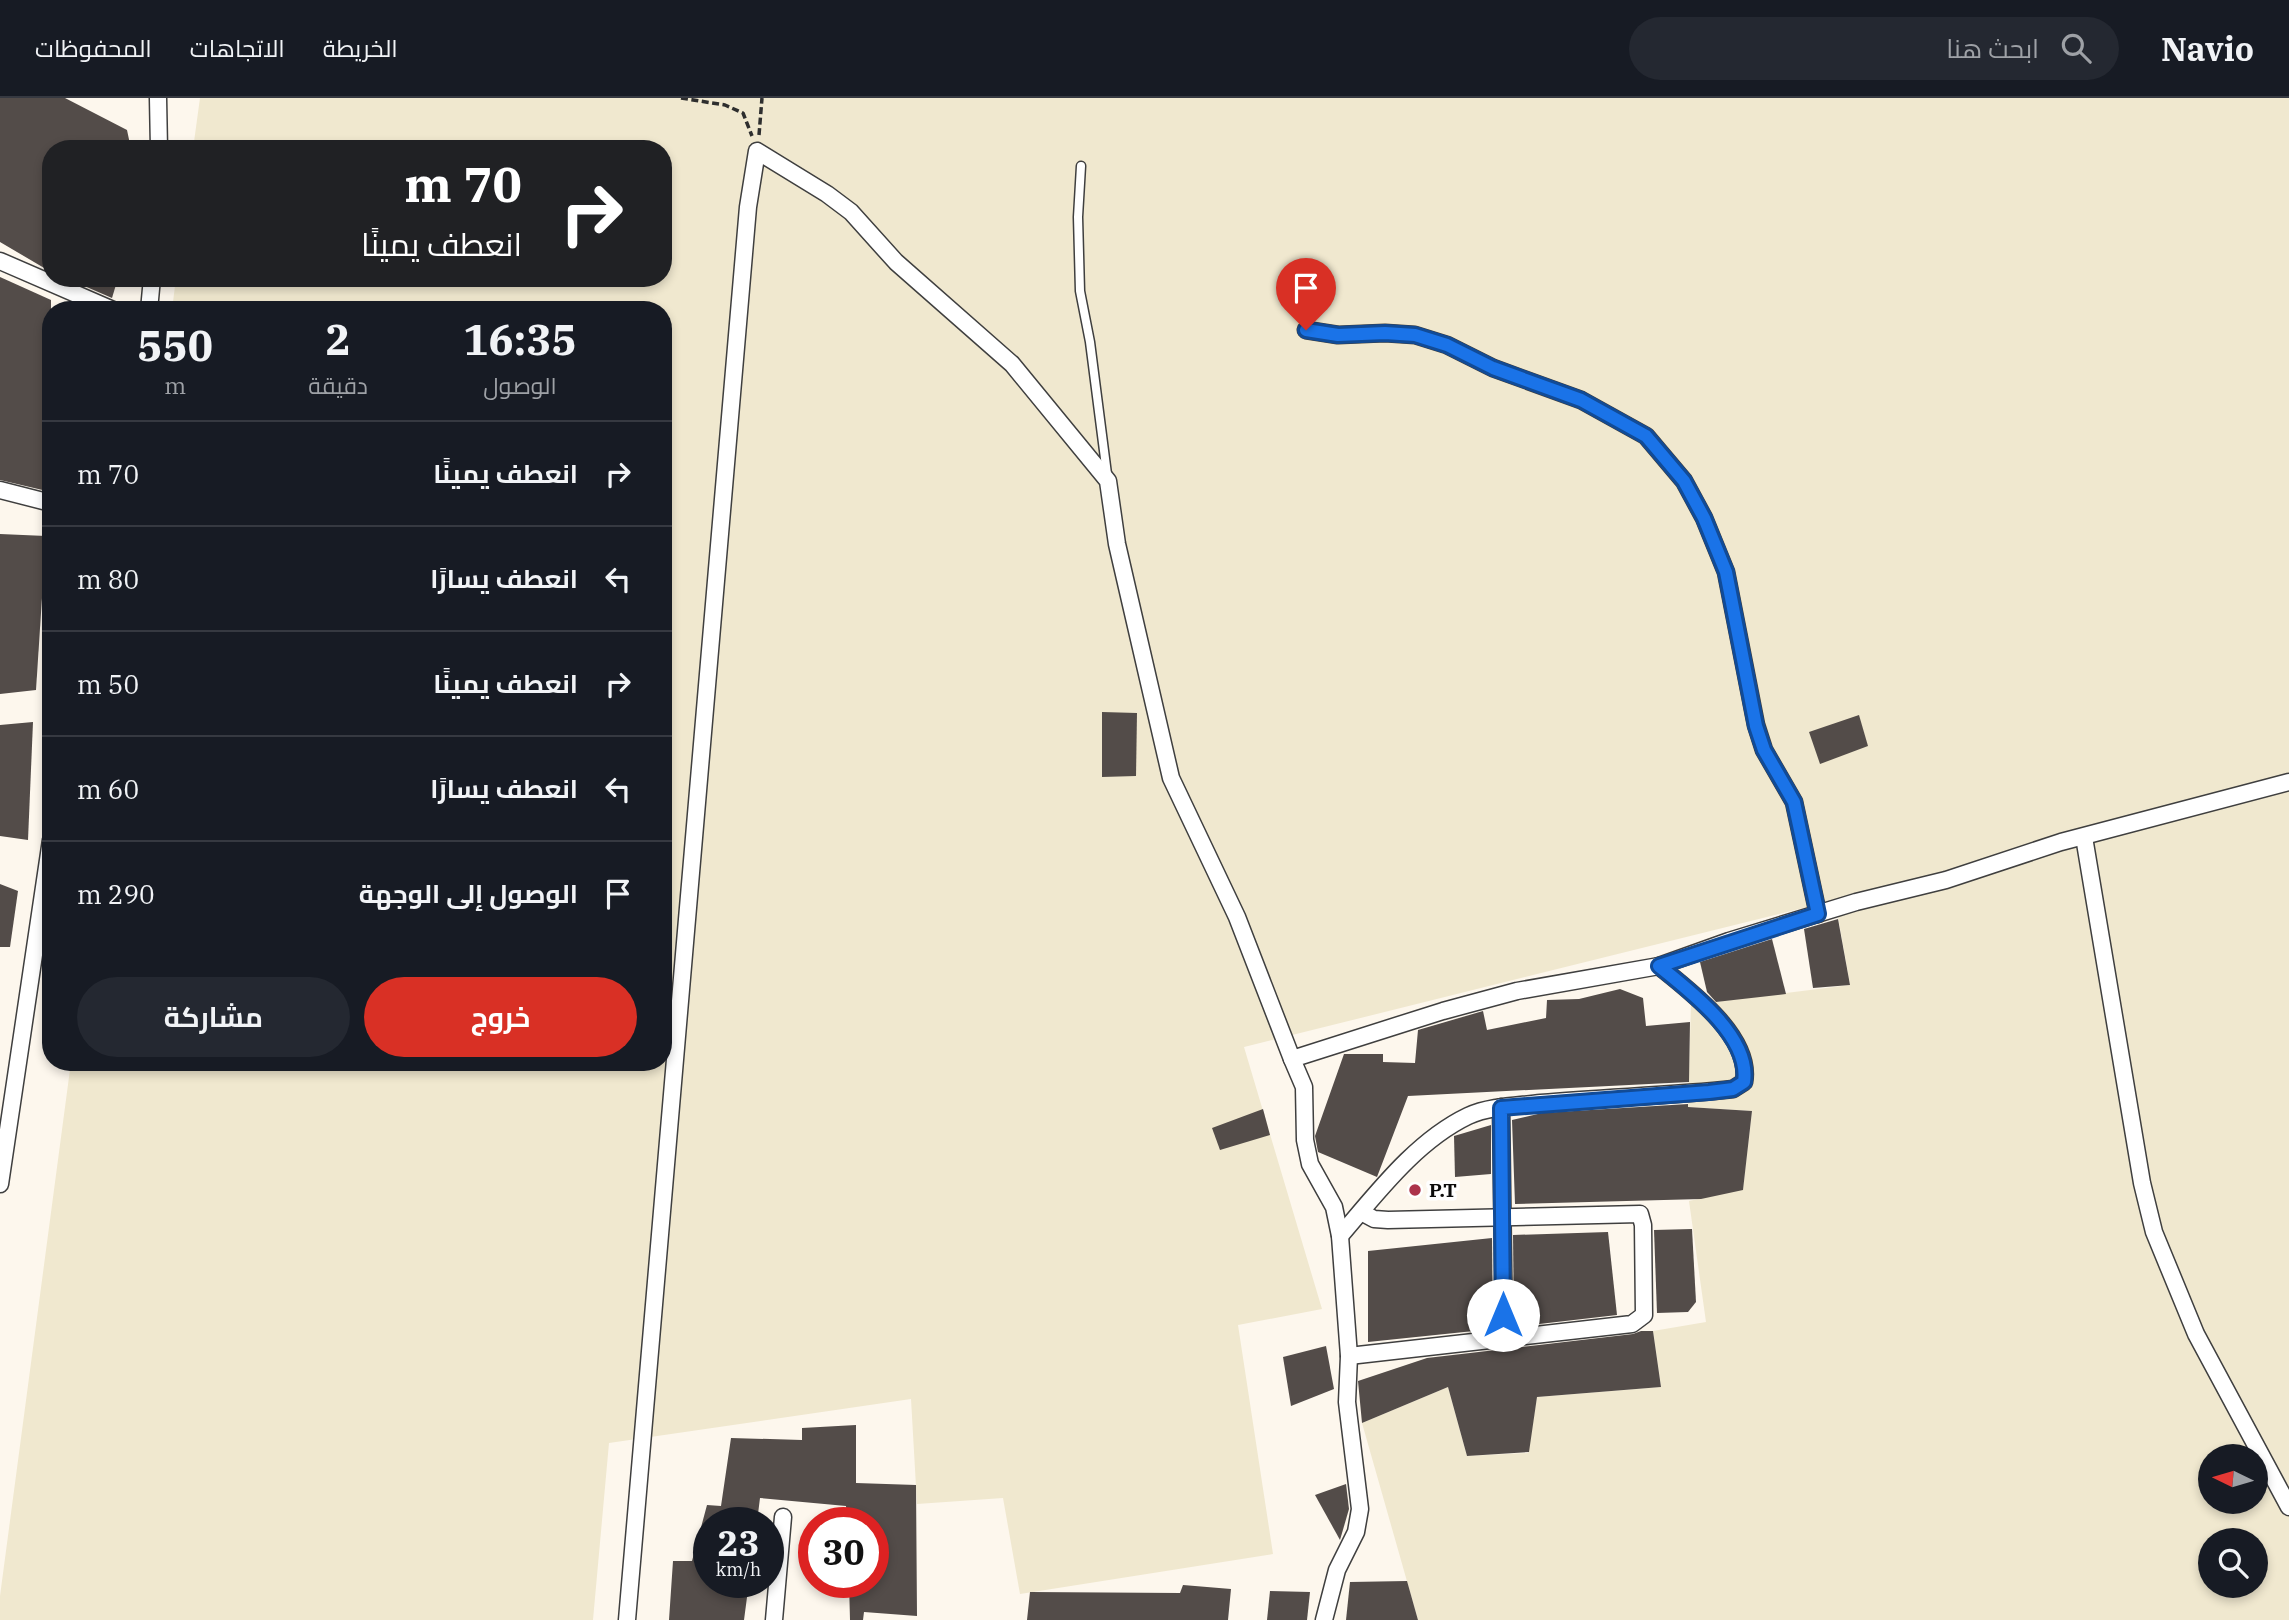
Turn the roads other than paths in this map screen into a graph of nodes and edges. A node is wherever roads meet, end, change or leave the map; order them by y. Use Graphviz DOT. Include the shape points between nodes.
graph roads {
  1 [pos="158,98"];
  2 [pos="159,140"];
  3 [pos="1081,166"];
  4 [pos="0,261"];
  5 [pos="42,279"];
  6 [pos="60,287"];
  7 [pos="92,301"];
  8 [pos="1306,330"];
  9 [pos="1108,481"];
  10 [pos="0,490"];
  11 [pos="42,501"];
  12 [pos="2289,782"];
  13 [pos="2084,837"];
  14 [pos="42,896"];
  15 [pos="1818,914"];
  16 [pos="1659,966"];
  17 [pos="0,1052"];
  18 [pos="16,1059"];
  19 [pos="1292,1059"];
  20 [pos="1501,1108"];
  21 [pos="0,1184"];
  22 [pos="1361,1212"];
  23 [pos="1503,1217"];
  24 [pos="1340,1236"];
  25 [pos="1503,1340"];
  26 [pos="1349,1356"];
  27 [pos="2289,1507"];
  28 [pos="776,1598"];
  29 [pos="627,1620"];
  30 [pos="774,1620"];
  31 [pos="1324,1620"];
  1 -- 2 [label="street"];
  3 -- 9 [label="lane" via="1080,291"];
  4 -- 5 [label="street"];
  6 -- 7 [label="street"];
  8 -- 15 [label="street" via="1338,335 1415,335 1581,400 1646,436 1684,481 1726,572 1756,726 1764,750 1794,802"];
  9 -- 19 [label="street" via="1117,544 1171,778 1237,917"];
  9 -- 29 [label="street" via="1012,364 896,262 850,212 757,151 748,207"];
  10 -- 11 [label="street"];
  12 -- 13 [label="street"];
  13 -- 15 [label="street"];
  13 -- 27 [label="street" via="2142,1184 2154,1231 2196,1334"];
  14 -- 18 [label="street"];
  15 -- 16 [label="street"];
  16 -- 19 [label="street" via="1517,991"];
  16 -- 20 [label="street" via="1719,1021 1743,1060 1744,1082 1733,1089 1709,1092"];
  17 -- 18 [label="street"];
  18 -- 21 [label="street"];
  19 -- 24 [label="street" via="1304,1087 1310,1164 1334,1207"];
  20 -- 22 [label="street" via="1479,1112 1419,1150"];
  20 -- 23 [label="street"];
  22 -- 23 [label="street" via="1388,1220"];
  22 -- 24 [label="street"];
  23 -- 25 [label="street"];
  23 -- 25 [label="street" via="1640,1214 1644,1315 1632,1324"];
  24 -- 26 [label="street"];
  25 -- 26 [label="street"];
  26 -- 31 [label="street" via="1347,1402 1359,1521 1337,1570"];
  28 -- 30 [label="street"];
}
